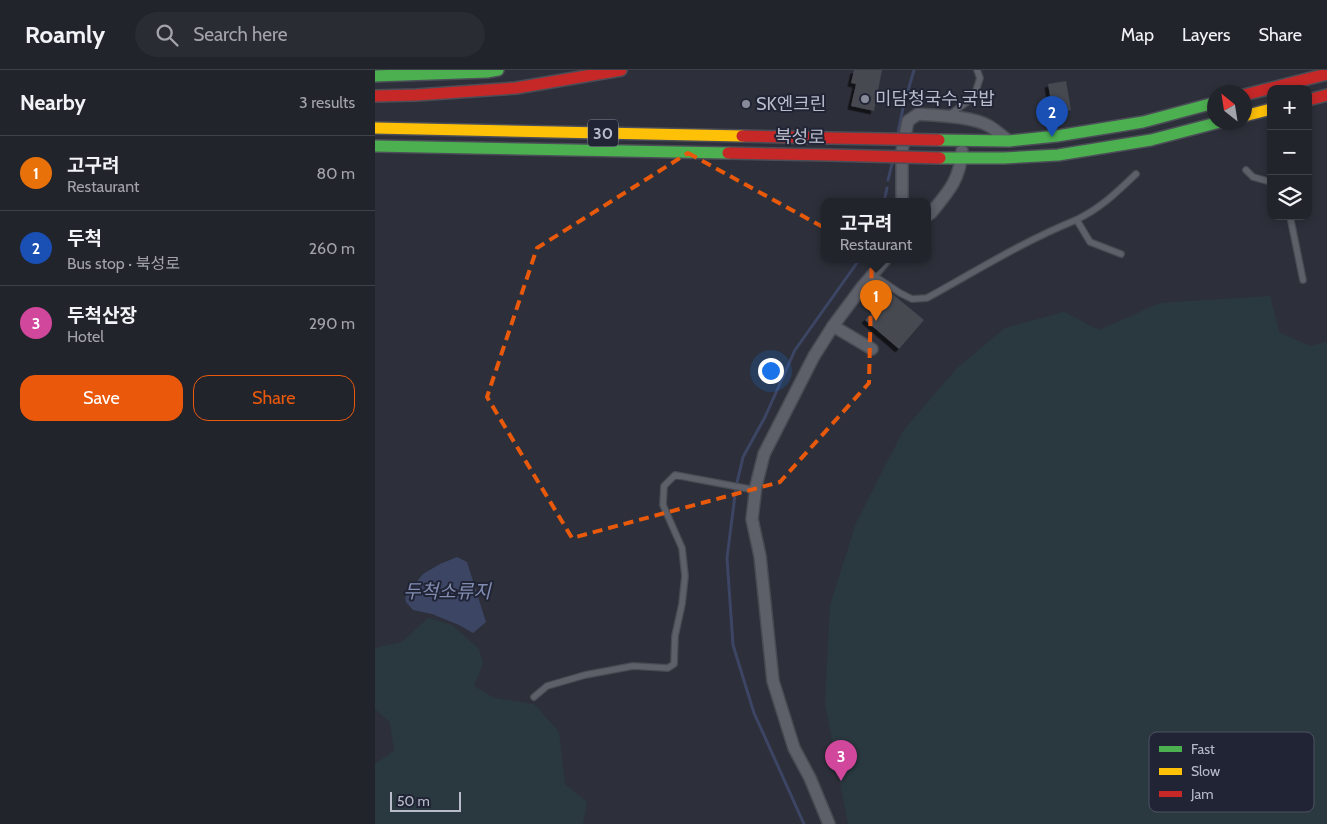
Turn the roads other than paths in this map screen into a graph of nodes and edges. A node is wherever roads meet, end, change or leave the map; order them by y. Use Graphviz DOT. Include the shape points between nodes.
graph roads {
  1 [pos="498,70"];
  2 [pos="621,70"];
  3 [pos="977,70"];
  4 [pos="1327,74"];
  5 [pos="375,76"];
  6 [pos="1252,93"];
  7 [pos="1327,95"];
  8 [pos="375,96"];
  9 [pos="1312,99"];
  10 [pos="1207,105"];
  11 [pos="1267,110"];
  12 [pos="1252,114"];
  13 [pos="948,116"];
  14 [pos="1207,125"];
  15 [pos="375,128"];
  16 [pos="962,141"];
  17 [pos="1009,141"];
  18 [pos="375,146"];
  19 [pos="961,158"];
  20 [pos="1246,170"];
  21 [pos="1136,174"];
  22 [pos="1267,181"];
  23 [pos="901,198"];
  24 [pos="931,213"];
  25 [pos="1076,220"];
  26 [pos="1291,220"];
  27 [pos="1121,254"];
  28 [pos="883,263"];
  29 [pos="873,275"];
  30 [pos="1303,280"];
  31 [pos="833,326"];
  32 [pos="872,349"];
  33 [pos="752,490"];
  34 [pos="534,697"];
  35 [pos="829,824"];
  1 -- 5 [label="main road"];
  2 -- 8 [label="main road" via="516,88"];
  3 -- 13 [label="lane" via="980,78 974,97"];
  4 -- 6 [label="main road"];
  7 -- 9 [label="main road"];
  10 -- 17 [label="main road, 북성로 / 30" via="1143,122"];
  11 -- 12 [label="main road"];
  13 -- 17 [label="street" via="982,123"];
  13 -- 23 [label="street" via="918,114 908,121 902,151"];
  14 -- 19 [label="main road, 북성로 / 30" via="1151,140 1058,155"];
  15 -- 16 [label="main road, 북성로 / 30, bridge"];
  16 -- 17 [label="main road, 북성로 / 30"];
  16 -- 19 [label="street"];
  18 -- 19 [label="main road, 북성로 / 30, bridge"];
  19 -- 24 [label="street" via="951,189"];
  20 -- 22 [label="lane" via="1253,177"];
  21 -- 25 [label="lane" via="1096,209"];
  25 -- 27 [label="lane" via="1090,242"];
  25 -- 29 [label="lane" via="1023,244 927,298 912,299"];
  26 -- 30 [label="lane"];
  28 -- 29 [label="street"];
  29 -- 31 [label="street"];
  31 -- 32 [label="street"];
  31 -- 33 [label="street" via="814,356 765,454"];
  33 -- 34 [label="lane" via="675,475 664,486 663,505 682,548 685,576 674,664 669,668 633,666 585,675 547,686"];
  33 -- 35 [label="street" via="752,519 760,556 773,681 795,748"];
}
